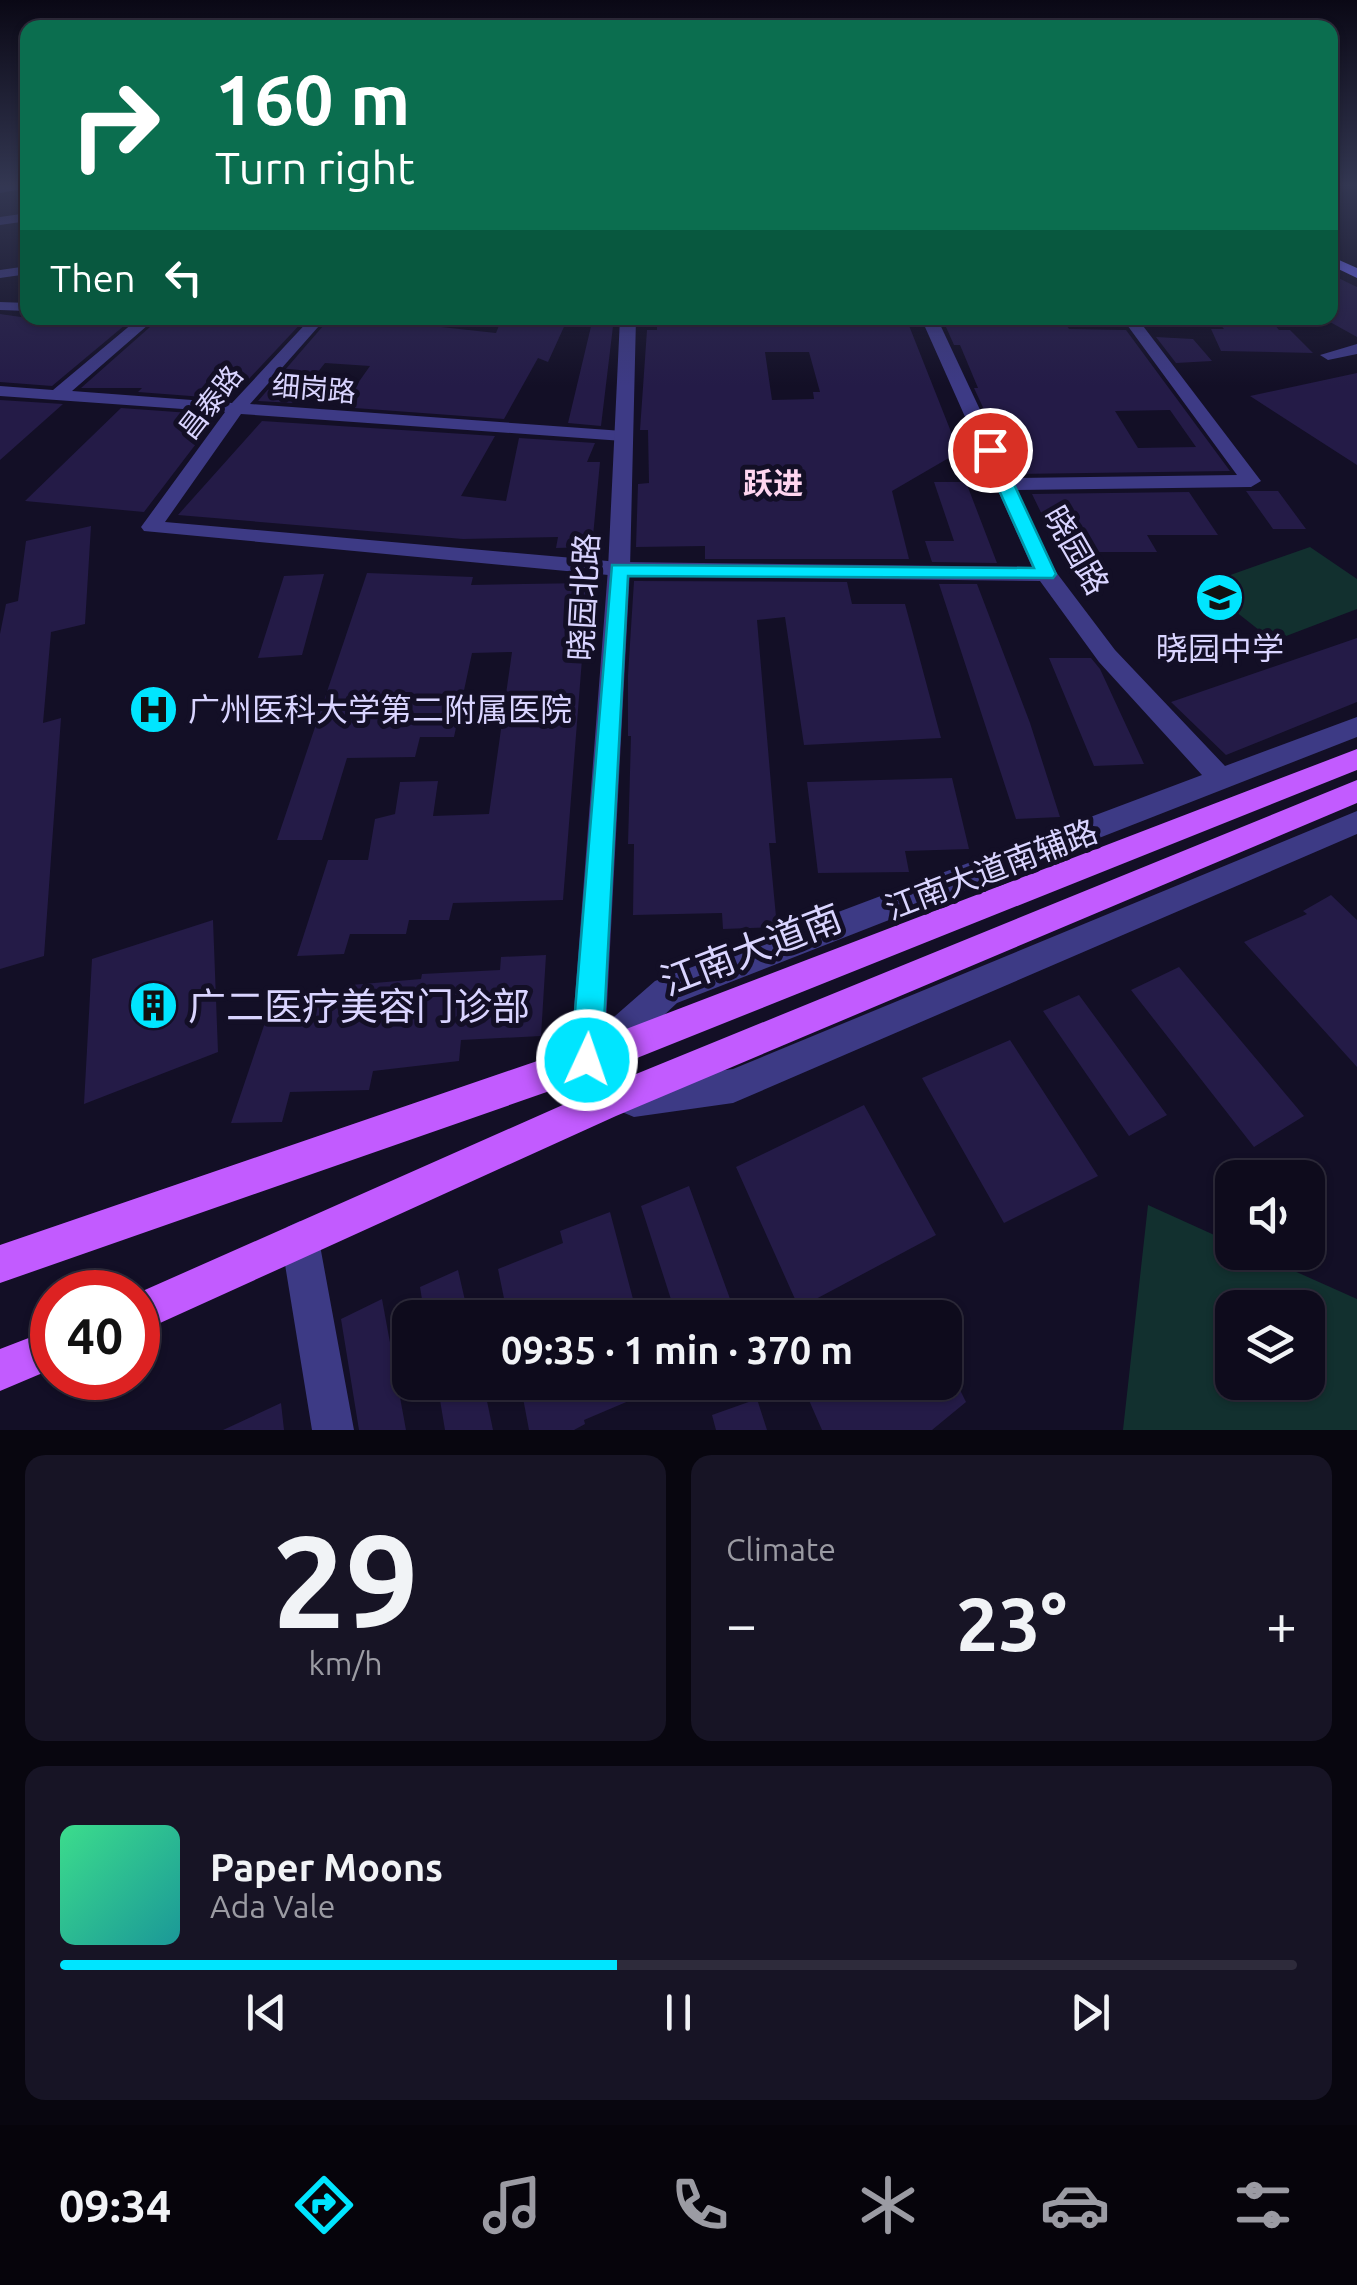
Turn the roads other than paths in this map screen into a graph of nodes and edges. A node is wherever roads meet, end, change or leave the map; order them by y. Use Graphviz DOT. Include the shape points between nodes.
graph roads {
  1 [pos="140,325"];
  2 [pos="313,325"];
  3 [pos="628,325"];
  4 [pos="932,325"];
  5 [pos="1135,325"];
  6 [pos="1357,349"];
  7 [pos="1328,355"];
  8 [pos="0,391"];
  9 [pos="56,396"];
  10 [pos="236,409"];
  11 [pos="623,436"];
  12 [pos="1005,484"];
  13 [pos="619,570"];
  14 [pos="1046,574"];
  15 [pos="1357,727"];
  16 [pos="1357,759"];
  17 [pos="1222,779"];
  18 [pos="1357,791"];
  19 [pos="1357,822"];
  20 [pos="1077,836"];
  21 [pos="1098,861"];
  22 [pos="1124,886"];
  23 [pos="1148,912"];
  24 [pos="587,1060"];
  25 [pos="604,1104"];
  26 [pos="300,1240"];
  27 [pos="0,1264"];
  28 [pos="160,1303"];
  29 [pos="30,1358"];
  30 [pos="0,1370"];
  31 [pos="333,1430"];
  1 -- 9 [label="street"];
  2 -- 10 [label="street, 昌泰路"];
  3 -- 11 [label="street, 晓园北路"];
  4 -- 12 [label="street, 晓园路"];
  5 -- 12 [label="street" via="1251,481"];
  6 -- 7 [label="street"];
  8 -- 9 [label="street, 细岗路"];
  9 -- 10 [label="street, 细岗路"];
  10 -- 11 [label="street, 细岗路"];
  10 -- 13 [label="street, 昌泰路" via="151,527"];
  11 -- 13 [label="street, 晓园北路"];
  12 -- 14 [label="street, 晓园路"];
  13 -- 14 [label="street"];
  13 -- 24 [label="street, 晓园北路"];
  14 -- 17 [label="street, 晓园路" via="1106,656"];
  15 -- 17 [label="street, 江南大道南辅路"];
  16 -- 21 [label="main road, 江南大道南"];
  17 -- 20 [label="street, 江南大道南辅路"];
  18 -- 22 [label="main road"];
  19 -- 23 [label="street"];
  20 -- 21 [label="street"];
  20 -- 24 [label="street, 江南大道南辅路" via="666,992"];
  21 -- 24 [label="main road, 江南大道南"];
  22 -- 23 [label="street"];
  22 -- 25 [label="main road"];
  23 -- 25 [label="street" via="733,1086"];
  24 -- 25 [label="main road"];
  24 -- 27 [label="main road, 江南大道南"];
  25 -- 26 [label="main road"];
  26 -- 28 [label="main road"];
  26 -- 31 [label="street"];
  29 -- 30 [label="main road"];
}
